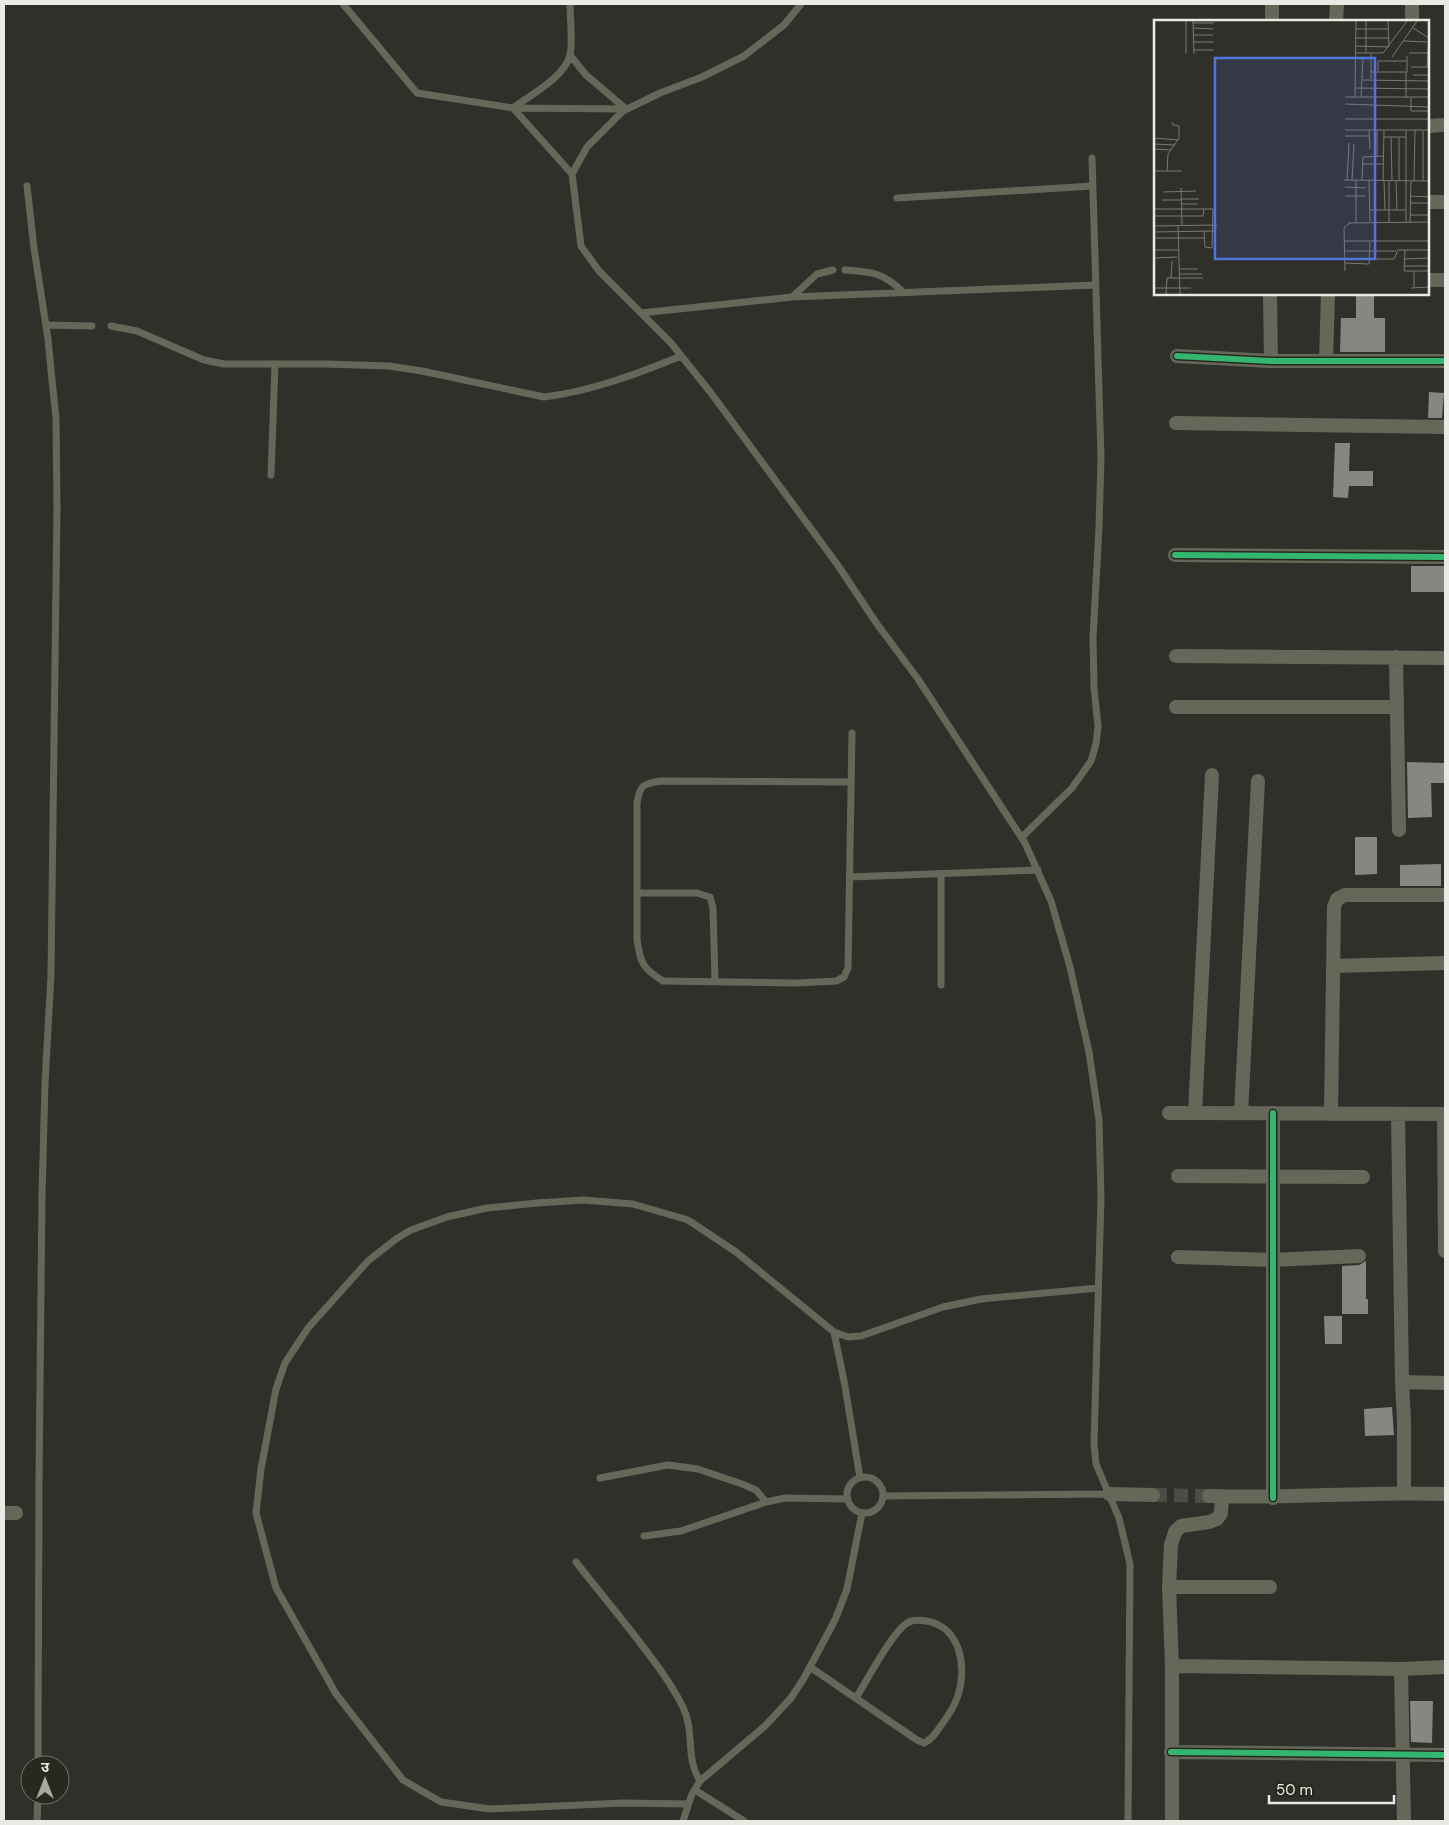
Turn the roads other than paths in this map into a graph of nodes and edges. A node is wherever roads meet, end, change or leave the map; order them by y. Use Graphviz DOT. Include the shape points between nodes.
graph roads {
  1 [pos="343,4"];
  2 [pos="570,4"];
  3 [pos="801,4"];
  4 [pos="1272,4"];
  5 [pos="1337,4"];
  6 [pos="1412,4"];
  7 [pos="1272,20"];
  8 [pos="1336,20"];
  9 [pos="1412,20"];
  10 [pos="570,55"];
  11 [pos="513,108"];
  12 [pos="626,109"];
  13 [pos="1445,125"];
  14 [pos="1429,126"];
  15 [pos="1092,158"];
  16 [pos="572,174"];
  17 [pos="27,186"];
  18 [pos="1093,186"];
  19 [pos="896,198"];
  20 [pos="1429,202"];
  21 [pos="1445,202"];
  22 [pos="834,270"];
  23 [pos="845,270"];
  24 [pos="1429,280"];
  25 [pos="1445,280"];
  26 [pos="1095,285"];
  27 [pos="902,291"];
  28 [pos="1270,295"];
  29 [pos="1328,295"];
  30 [pos="792,297"];
  31 [pos="641,313"];
  32 [pos="46,325"];
  33 [pos="92,326"];
  34 [pos="111,326"];
  35 [pos="681,356"];
  36 [pos="1177,356"];
  37 [pos="1326,360"];
  38 [pos="1271,361"];
  39 [pos="1445,361"];
  40 [pos="274,365"];
  41 [pos="1176,423"];
  42 [pos="1445,428"];
  43 [pos="271,475"];
  44 [pos="1174,555"];
  45 [pos="1445,557"];
  46 [pos="1176,656"];
  47 [pos="1396,657"];
  48 [pos="1445,658"];
  49 [pos="1176,707"];
  50 [pos="1397,707"];
  51 [pos="852,733"];
  52 [pos="1212,775"];
  53 [pos="1258,781"];
  54 [pos="851,782"];
  55 [pos="1399,830"];
  56 [pos="1022,837"];
  57 [pos="1038,870"];
  58 [pos="941,874"];
  59 [pos="850,877"];
  60 [pos="637,893"];
  61 [pos="1445,895"];
  62 [pos="1445,963"];
  63 [pos="1333,966"];
  64 [pos="716,980"];
  65 [pos="942,985"];
  66 [pos="1169,1113"];
  67 [pos="1195,1113"];
  68 [pos="1242,1113"];
  69 [pos="1274,1113"];
  70 [pos="1331,1114"];
  71 [pos="1398,1114"];
  72 [pos="1445,1114"];
  73 [pos="1178,1176"];
  74 [pos="1363,1177"];
  75 [pos="1273,1178"];
  76 [pos="1445,1251"];
  77 [pos="1359,1256"];
  78 [pos="1178,1257"];
  79 [pos="1273,1260"];
  80 [pos="1098,1288"];
  81 [pos="834,1332"];
  82 [pos="1402,1382"];
  83 [pos="1445,1383"];
  84 [pos="600,1478"];
  85 [pos="860,1478"];
  86 [pos="1404,1492"];
  87 [pos="1109,1494"];
  88 [pos="1445,1494"];
  89 [pos="1153,1495"];
  90 [pos="883,1496"];
  91 [pos="1272,1498"];
  92 [pos="848,1499"];
  93 [pos="766,1502"];
  94 [pos="862,1513"];
  95 [pos="644,1536"];
  96 [pos="576,1562"];
  97 [pos="1169,1587"];
  98 [pos="1270,1587"];
  99 [pos="1172,1666"];
  100 [pos="810,1667"];
  101 [pos="1445,1667"];
  102 [pos="1400,1668"];
  103 [pos="856,1698"];
  104 [pos="1171,1752"];
  105 [pos="38,1755"];
  106 [pos="1401,1755"];
  107 [pos="1445,1755"];
  108 [pos="700,1781"];
  109 [pos="695,1790"];
  110 [pos="688,1804"];
  111 [pos="38,1805"];
  112 [pos="37,1821"];
  113 [pos="683,1821"];
  114 [pos="744,1821"];
  115 [pos="1128,1821"];
  116 [pos="1172,1821"];
  117 [pos="1404,1821"];
  1 -- 11 [label="lane" via="417,93"];
  2 -- 10 [label="lane"];
  3 -- 12 [label="lane" via="784,25 744,56 702,78"];
  4 -- 7 [label="street"];
  5 -- 8 [label="street"];
  6 -- 9 [label="street"];
  10 -- 11 [label="lane" via="554,78"];
  10 -- 12 [label="lane" via="586,75"];
  11 -- 12 [label="lane"];
  11 -- 16 [label="lane"];
  12 -- 16 [label="lane" via="587,147"];
  13 -- 14 [label="street"];
  15 -- 18 [label="lane"];
  16 -- 31 [label="lane" via="581,246 599,270"];
  17 -- 32 [label="lane"];
  18 -- 19 [label="lane"];
  18 -- 26 [label="lane"];
  20 -- 21 [label="street"];
  22 -- 30 [label="lane" via="817,274"];
  23 -- 27 [label="lane" via="883,276"];
  24 -- 25 [label="street"];
  26 -- 27 [label="lane"];
  26 -- 56 [label="lane" via="1101,458 1093,638 1098,726 1096,744 1091,761 1072,788"];
  27 -- 30 [label="lane"];
  28 -- 38 [label="street"];
  29 -- 37 [label="street"];
  30 -- 31 [label="lane"];
  31 -- 35 [label="lane"];
  32 -- 33 [label="lane"];
  32 -- 105 [label="lane" via="56,418 57,508 51,975 44,1091 38,1481"];
  34 -- 40 [label="lane" via="137,331 204,360 224,364"];
  35 -- 40 [label="lane" via="606,384 544,397 389,366"];
  35 -- 56 [label="lane" via="918,678"];
  36 -- 38 [label="street"];
  37 -- 38 [label="street"];
  37 -- 39 [label="street"];
  40 -- 43 [label="lane"];
  41 -- 42 [label="street"];
  44 -- 45 [label="street"];
  46 -- 47 [label="street"];
  47 -- 48 [label="street"];
  47 -- 50 [label="street"];
  49 -- 50 [label="street"];
  50 -- 55 [label="street"];
  51 -- 54 [label="lane"];
  52 -- 67 [label="street"];
  53 -- 68 [label="street"];
  54 -- 59 [label="lane"];
  54 -- 60 [label="lane" via="660,781 645,784 639,790 637,803"];
  56 -- 57 [label="lane"];
  57 -- 58 [label="lane"];
  57 -- 80 [label="lane" via="1051,901 1070,967 1098,1110 1101,1197"];
  58 -- 59 [label="lane"];
  58 -- 65 [label="lane"];
  59 -- 64 [label="lane" via="848,968 844,977 836,981 798,983"];
  60 -- 64 [label="lane" via="639,959 650,973 663,981"];
  60 -- 64 [label="lane" via="697,893 710,897"];
  61 -- 63 [label="street" via="1345,895 1338,899 1334,907"];
  62 -- 63 [label="street"];
  63 -- 70 [label="street"];
  66 -- 67 [label="street"];
  67 -- 68 [label="street"];
  68 -- 69 [label="street"];
  69 -- 70 [label="street"];
  69 -- 75 [label="street"];
  70 -- 71 [label="street"];
  71 -- 72 [label="street"];
  71 -- 82 [label="street"];
  72 -- 76 [label="street"];
  73 -- 75 [label="street"];
  74 -- 75 [label="street"];
  75 -- 79 [label="street"];
  77 -- 79 [label="street"];
  78 -- 79 [label="street"];
  79 -- 91 [label="street"];
  80 -- 81 [label="lane" via="981,1299 943,1307 861,1336 848,1337"];
  80 -- 87 [label="lane" via="1094,1444 1096,1464"];
  81 -- 85 [label="lane"];
  81 -- 110 [label="lane" via="736,1252 688,1220 633,1204 583,1200 537,1202 448,1217 396,1239 368,1260 308,1328 285,1363 276,1389 256,1513 276,1588 336,1694 403,1780 441,1802 490,1808"];
  82 -- 83 [label="street"];
  82 -- 86 [label="street"];
  84 -- 93 [label="lane" via="668,1465 698,1469 756,1490"];
  85 -- 90 [label="lane" via="873,1479 882,1489"];
  85 -- 92 [label="lane" via="850,1486"];
  86 -- 88 [label="street"];
  86 -- 91 [label="street"];
  87 -- 89 [label="street"];
  87 -- 90 [label="lane"];
  87 -- 115 [label="lane" via="1130,1564"];
  90 -- 94 [label="lane" via="879,1507"];
  91 -- 97 [label="street" via="1216,1496 1221,1513 1217,1518 1181,1526 1174,1532"];
  92 -- 93 [label="lane" via="785,1498"];
  92 -- 94 [label="lane"];
  93 -- 95 [label="lane" via="681,1531"];
  94 -- 100 [label="lane" via="847,1589"];
  96 -- 108 [label="lane" via="673,1687 684,1711 693,1770"];
  97 -- 98 [label="street"];
  97 -- 99 [label="street"];
  99 -- 102 [label="street"];
  99 -- 104 [label="street"];
  100 -- 103 [label="lane"];
  100 -- 108 [label="lane" via="791,1698 765,1726"];
  101 -- 102 [label="street"];
  102 -- 106 [label="street"];
  103 -- 103 [label="lane" via="917,1740 924,1743 930,1740 957,1698 962,1678 957,1644 949,1632 934,1622 908,1622 894,1637"];
  104 -- 106 [label="street"];
  104 -- 116 [label="street"];
  106 -- 107 [label="street"];
  106 -- 117 [label="street"];
  108 -- 109 [label="lane"];
  109 -- 110 [label="lane"];
  109 -- 114 [label="lane"];
  110 -- 113 [label="lane"];
  111 -- 112 [label="lane"];
}
